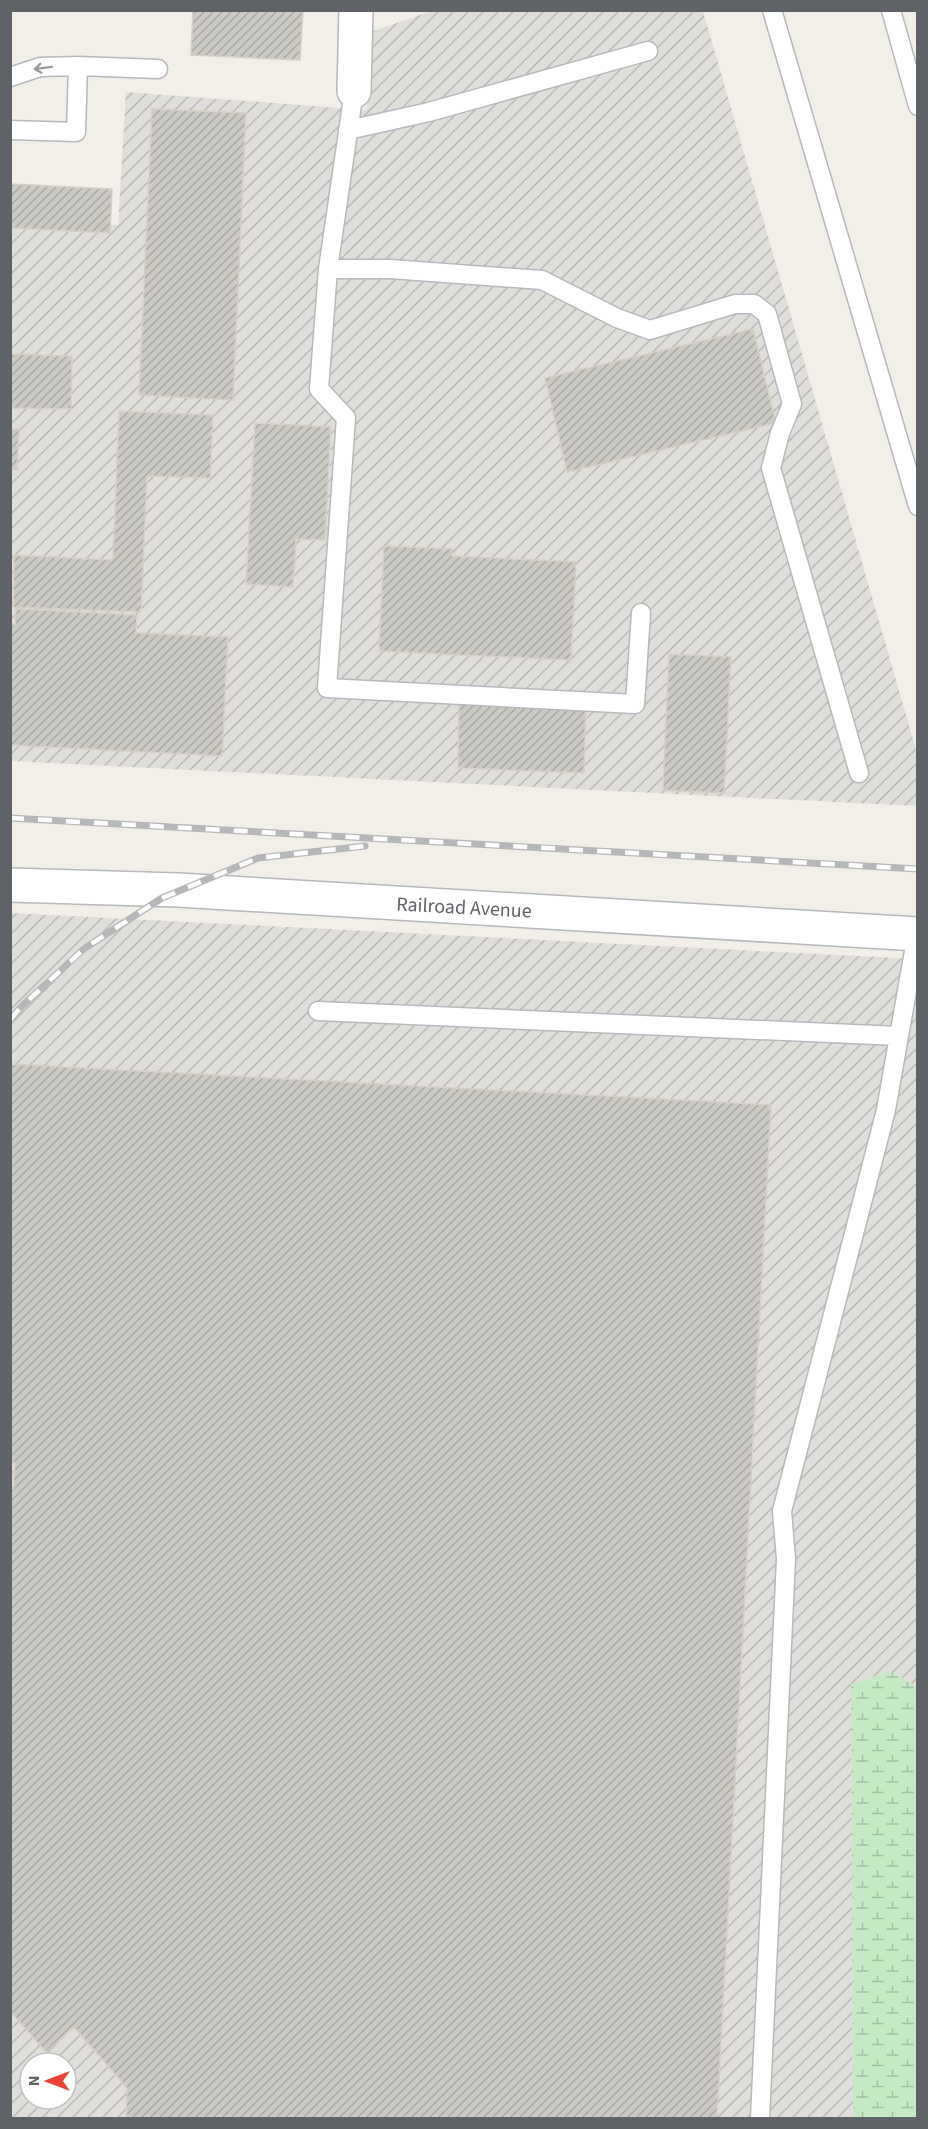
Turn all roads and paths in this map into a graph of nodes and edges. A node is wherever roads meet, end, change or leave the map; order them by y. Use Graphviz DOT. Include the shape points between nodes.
graph roads {
  1 [pos="356,10"];
  2 [pos="772,10"];
  3 [pos="891,10"];
  4 [pos="648,51"];
  5 [pos="78,66"];
  6 [pos="158,69"];
  7 [pos="10,77"];
  8 [pos="354,91"];
  9 [pos="918,106"];
  10 [pos="10,130"];
  11 [pos="348,130"];
  12 [pos="328,269"];
  13 [pos="918,506"];
  14 [pos="641,613"];
  15 [pos="859,773"];
  16 [pos="10,885"];
  17 [pos="917,934"];
  18 [pos="318,1011"];
  19 [pos="899,1036"];
  20 [pos="760,2118"];
  1 -- 8 [label="street"];
  2 -- 13 [label="lane"];
  3 -- 9 [label="lane"];
  4 -- 11 [label="lane" via="429,112"];
  5 -- 6 [label="lane"];
  5 -- 7 [label="lane, one-way" via="40,67"];
  5 -- 10 [label="lane" via="76,132"];
  8 -- 11 [label="lane"];
  11 -- 12 [label="lane"];
  12 -- 14 [label="lane" via="320,389 346,418 327,688 635,704"];
  12 -- 15 [label="lane" via="390,269 542,280 650,330 735,304 754,304 767,314 792,404 771,468"];
  16 -- 17 [label="street, Railroad Avenue" via="201,892"];
  17 -- 19 [label="lane"];
  18 -- 19 [label="lane"];
  19 -- 20 [label="lane" via="886,1110 782,1511 786,1560"];
}
